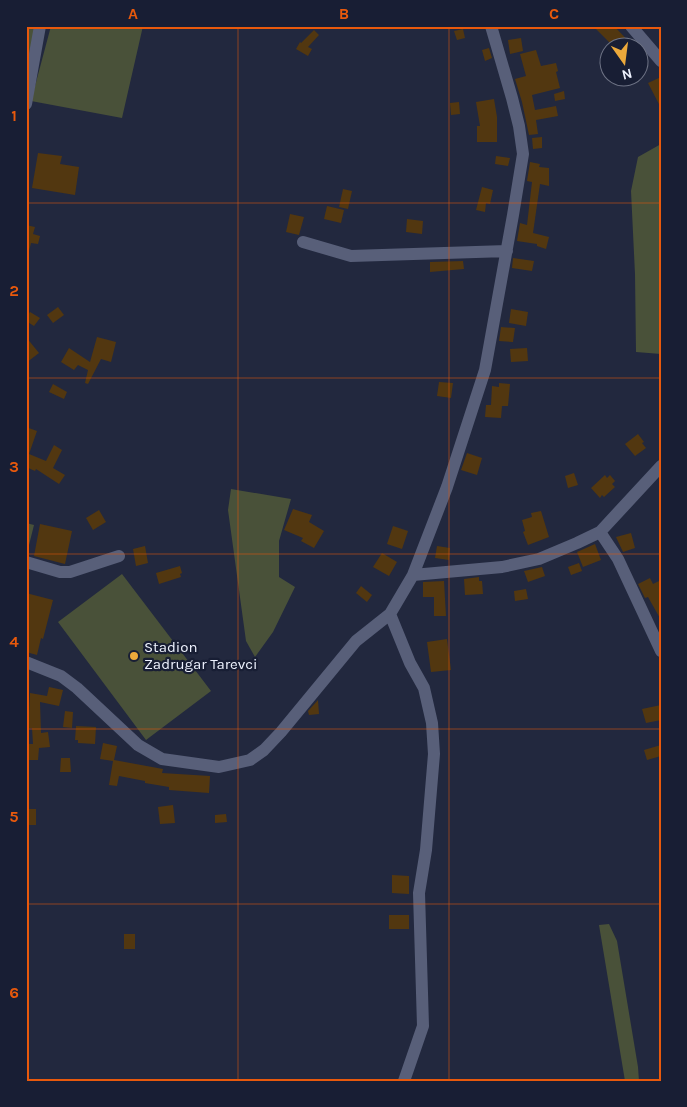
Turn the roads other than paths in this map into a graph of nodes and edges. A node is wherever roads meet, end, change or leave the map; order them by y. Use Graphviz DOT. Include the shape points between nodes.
graph roads {
  1 [pos="40,26"];
  2 [pos="491,26"];
  3 [pos="631,26"];
  4 [pos="661,60"];
  5 [pos="27,97"];
  6 [pos="302,242"];
  7 [pos="507,252"];
  8 [pos="661,466"];
  9 [pos="600,532"];
  10 [pos="424,548"];
  11 [pos="119,556"];
  12 [pos="26,562"];
  13 [pos="437,572"];
  14 [pos="414,575"];
  15 [pos="390,614"];
  16 [pos="661,651"];
  17 [pos="26,662"];
  18 [pos="404,1081"];
  1 -- 5 [label="street"];
  2 -- 7 [label="street" via="519,126 523,154"];
  3 -- 4 [label="street"];
  6 -- 7 [label="street" via="351,256"];
  7 -- 10 [label="street" via="485,370 448,487"];
  8 -- 9 [label="street"];
  9 -- 13 [label="street" via="539,559 502,567"];
  9 -- 16 [label="street" via="618,559"];
  10 -- 13 [label="street"];
  10 -- 14 [label="street"];
  11 -- 12 [label="street" via="70,572"];
  13 -- 14 [label="street"];
  14 -- 15 [label="street"];
  15 -- 17 [label="street" via="356,641 264,750 250,760 219,767 162,759 138,745 62,676"];
  15 -- 18 [label="street" via="424,688 432,723 434,754 419,893 424,1026"];
}
